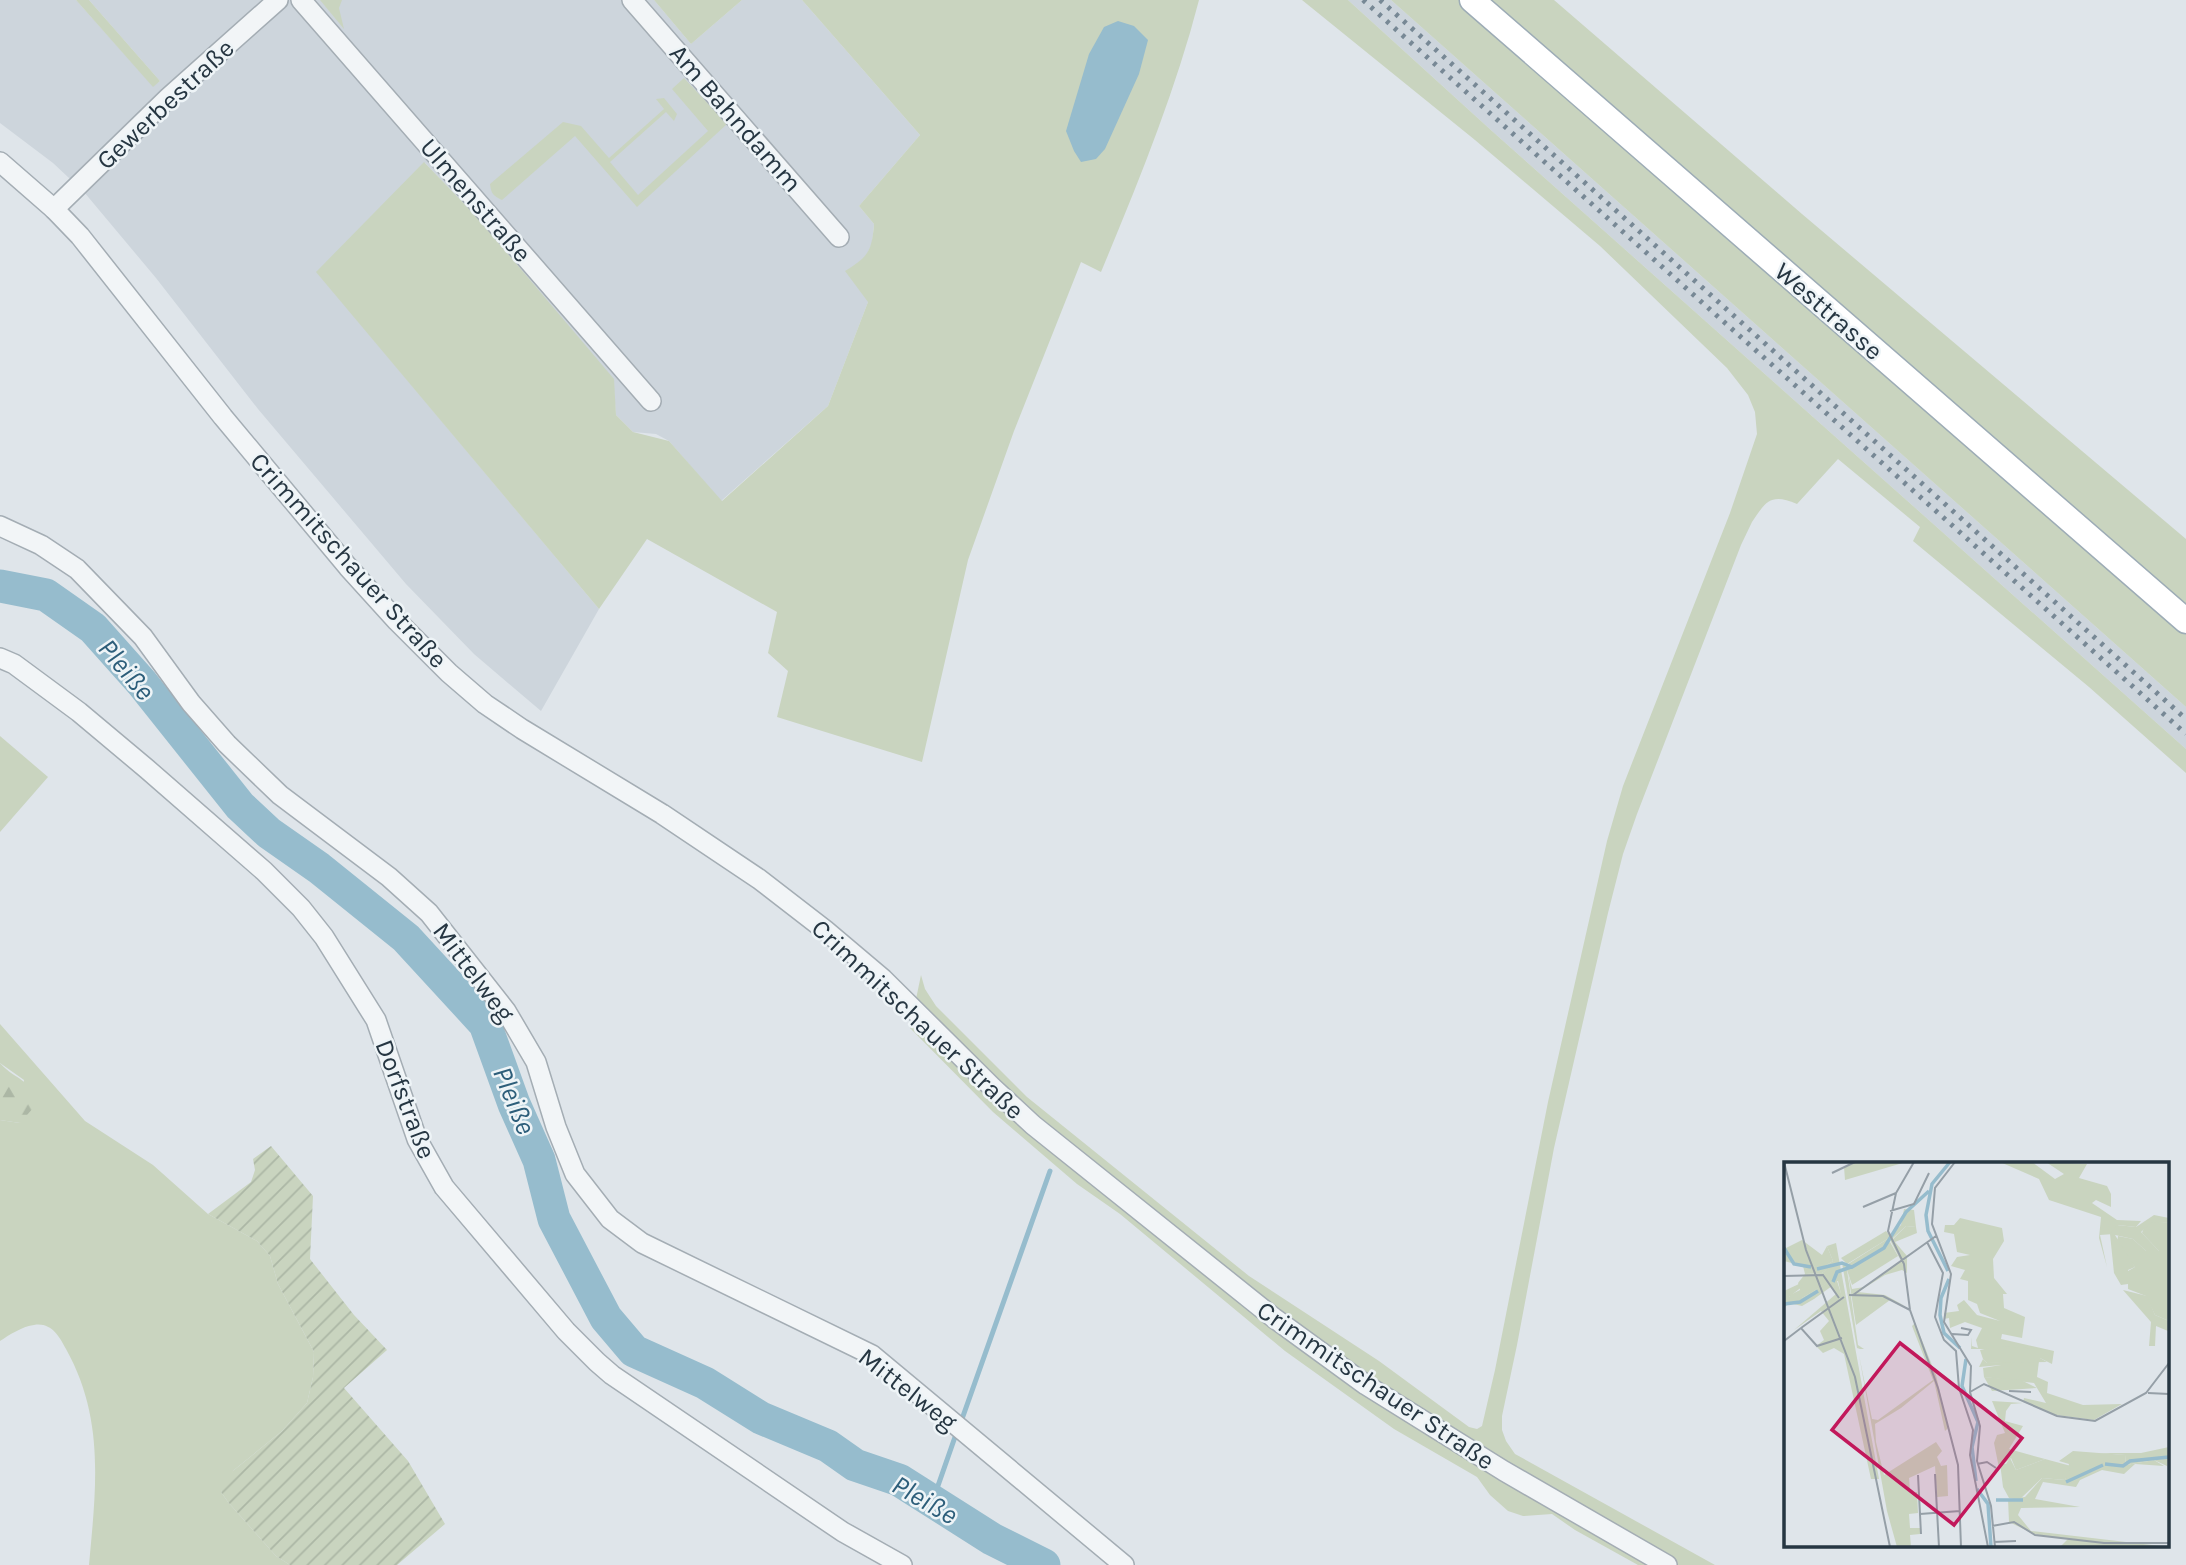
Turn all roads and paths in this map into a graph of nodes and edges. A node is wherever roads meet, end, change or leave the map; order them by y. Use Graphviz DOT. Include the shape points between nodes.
graph roads {
  1 [pos="278,0"];
  2 [pos="302,0"];
  3 [pos="632,0"];
  4 [pos="1472,0"];
  5 [pos="0,162"];
  6 [pos="54,209"];
  7 [pos="839,237"];
  8 [pos="651,401"];
  9 [pos="0,526"];
  10 [pos="2186,621"];
  11 [pos="0,657"];
  12 [pos="902,1565"];
  13 [pos="1124,1565"];
  14 [pos="1667,1565"];
  1 -- 6 [label="street, Gewerbestraße"];
  2 -- 8 [label="street, Ulmenstraße"];
  3 -- 7 [label="street, Am Bahndamm"];
  4 -- 10 [label="main road, Westtrasse"];
  5 -- 6 [label="street, Crimmitschauer Straße"];
  6 -- 14 [label="street, Crimmitschauer Straße" via="348,567 476,696 717,849 808,917 883,979 1034,1125 1314,1348 1469,1450"];
  9 -- 13 [label="street, Mittelweg" via="77,569 143,637 191,703 280,795 429,913 506,1011 536,1062 575,1174 610,1219 642,1243 872,1355"];
  11 -- 12 [label="street, Dorfstraße" via="79,712 301,908 376,1020 417,1139 444,1187 566,1331 612,1375 842,1532"];
}
